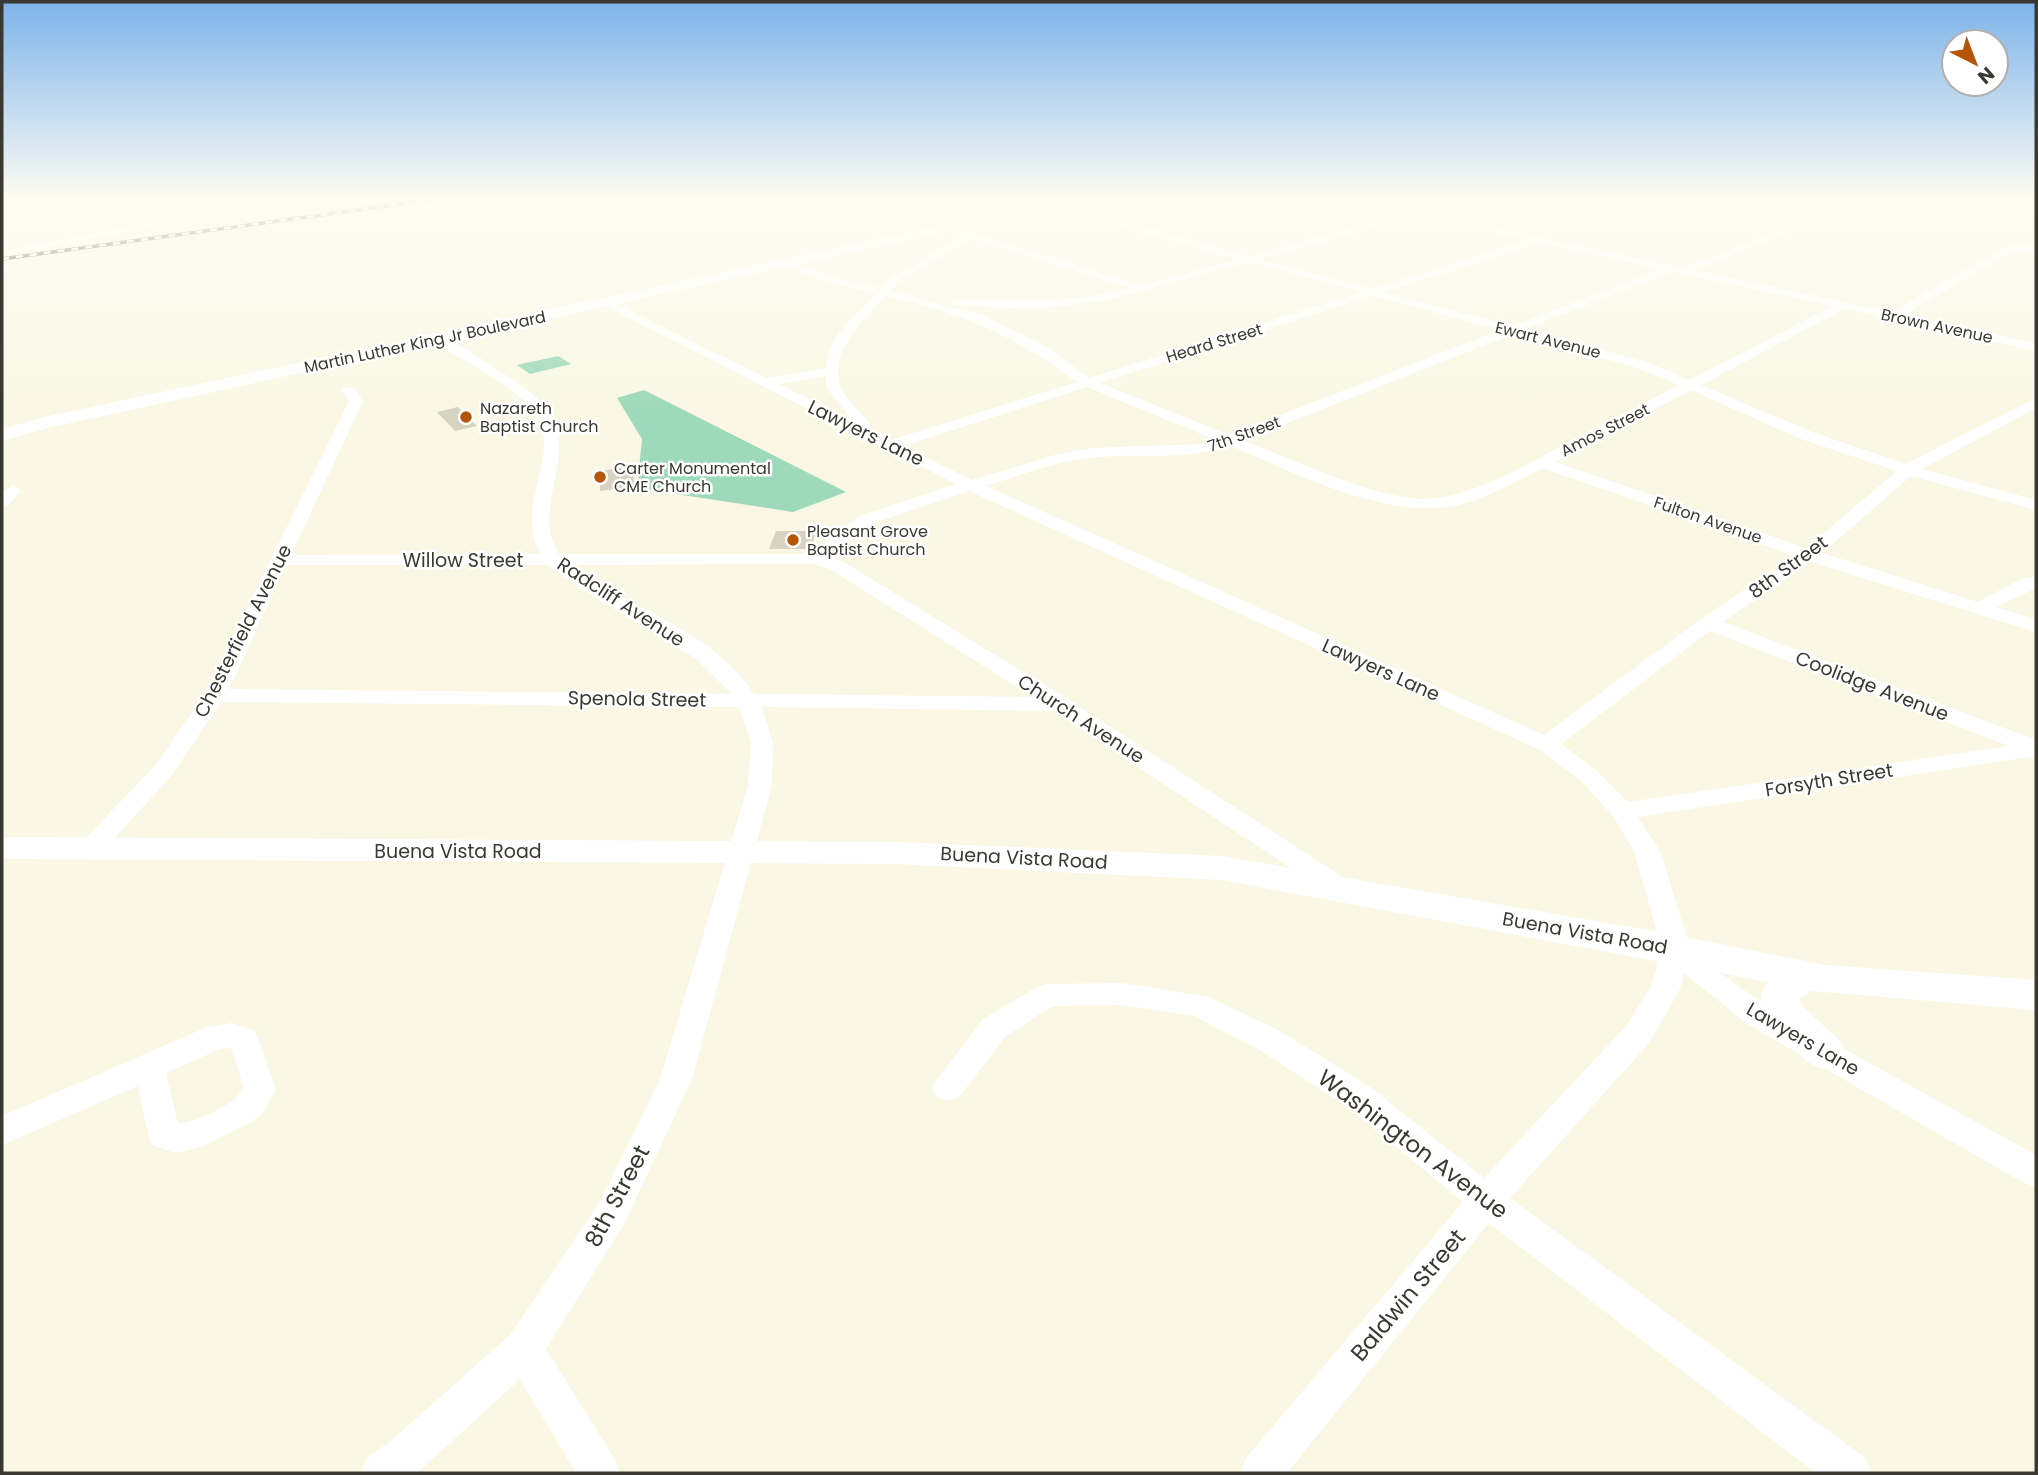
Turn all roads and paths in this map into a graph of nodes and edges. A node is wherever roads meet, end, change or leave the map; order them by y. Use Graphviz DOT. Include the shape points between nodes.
graph roads {
  1 [pos="770,267"];
  2 [pos="797,267"];
  3 [pos="917,267"];
  4 [pos="1073,267"];
  5 [pos="1224,267"];
  6 [pos="1275,267"];
  7 [pos="1454,267"];
  8 [pos="1662,267"];
  9 [pos="1686,267"];
  10 [pos="1980,267"];
  11 [pos="1677,270"];
  12 [pos="1143,288"];
  13 [pos="882,292"];
  14 [pos="1373,293"];
  15 [pos="926,302"];
  16 [pos="607,303"];
  17 [pos="1005,304"];
  18 [pos="1842,306"];
  19 [pos="1893,316"];
  20 [pos="981,319"];
  21 [pos="1511,332"];
  22 [pos="438,340"];
  23 [pos="2036,347"];
  24 [pos="832,371"];
  25 [pos="764,382"];
  26 [pos="1086,382"];
  27 [pos="1694,385"];
  28 [pos="349,391"];
  29 [pos="160,400"];
  30 [pos="2036,402"];
  31 [pos="135,405"];
  32 [pos="104,412"];
  33 [pos="2,430"];
  34 [pos="2,435"];
  35 [pos="883,441"];
  36 [pos="1233,441"];
  37 [pos="2,442"];
  38 [pos="1542,463"];
  39 [pos="1909,469"];
  40 [pos="970,485"];
  41 [pos="2036,505"];
  42 [pos="1808,555"];
  43 [pos="814,559"];
  44 [pos="281,560"];
  45 [pos="553,560"];
  46 [pos="628,560"];
  47 [pos="2036,582"];
  48 [pos="594,588"];
  49 [pos="1982,607"];
  50 [pos="1708,623"];
  51 [pos="2036,625"];
  52 [pos="215,695"];
  53 [pos="747,700"];
  54 [pos="1059,704"];
  55 [pos="1546,744"];
  56 [pos="2036,748"];
  57 [pos="1622,811"];
  58 [pos="2,848"];
  59 [pos="89,850"];
  60 [pos="741,851"];
  61 [pos="1343,890"];
  62 [pos="1676,949"];
  63 [pos="1808,976"];
  64 [pos="2036,995"];
  65 [pos="1826,1053"];
  66 [pos="149,1065"];
  67 [pos="948,1088"];
  68 [pos="2,1131"];
  69 [pos="2036,1172"];
  70 [pos="1486,1200"];
  71 [pos="524,1349"];
  72 [pos="382,1473"];
  73 [pos="599,1473"];
  74 [pos="1261,1473"];
  75 [pos="1850,1473"];
  1 -- 16 [label="main road, Martin Luther King Jr Boulevard"];
  2 -- 13 [label="street"];
  3 -- 13 [label="street"];
  4 -- 12 [label="street"];
  5 -- 12 [label="street"];
  6 -- 14 [label="street, Ewart Avenue"];
  7 -- 14 [label="street, Heard Street"];
  8 -- 11 [label="street, Brown Avenue"];
  9 -- 11 [label="street, 7th Street"];
  10 -- 19 [label="street"];
  11 -- 18 [label="street, Brown Avenue"];
  11 -- 21 [label="street, 7th Street"];
  12 -- 17 [label="street" via="1105,298"];
  13 -- 15 [label="street"];
  13 -- 24 [label="street" via="845,335 832,358"];
  14 -- 21 [label="street, Ewart Avenue"];
  14 -- 26 [label="street, Heard Street"];
  15 -- 17 [label="street"];
  15 -- 20 [label="street"];
  16 -- 22 [label="main road, Martin Luther King Jr Boulevard"];
  16 -- 25 [label="street, Lawyers Lane"];
  17 -- 20 [label="street"];
  18 -- 19 [label="street, Brown Avenue"];
  18 -- 27 [label="street, Amos Street"];
  19 -- 23 [label="street, Brown Avenue"];
  20 -- 26 [label="street" via="1041,349"];
  21 -- 27 [label="street, Ewart Avenue" via="1594,351"];
  21 -- 36 [label="street, 7th Street"];
  22 -- 29 [label="main road, Martin Luther King Jr Boulevard"];
  22 -- 45 [label="street, Radcliff Avenue" via="524,395 545,417 551,440 538,522"];
  24 -- 25 [label="street"];
  24 -- 35 [label="street" via="833,387 858,420"];
  25 -- 35 [label="street, Lawyers Lane"];
  26 -- 35 [label="street, Heard Street"];
  26 -- 36 [label="street"];
  27 -- 38 [label="street, Amos Street"];
  27 -- 39 [label="street, Ewart Avenue" via="1775,424"];
  28 -- 44 [label="street, Chesterfield Avenue" via="356,401"];
  29 -- 31 [label="main road, Martin Luther King Jr Boulevard"];
  29 -- 37 [label="main road"];
  30 -- 39 [label="street, 8th Street"];
  31 -- 32 [label="main road, Martin Luther King Jr Boulevard"];
  31 -- 33 [label="main road, Martin Luther King Jr Boulevard"];
  32 -- 34 [label="main road, Martin Luther King Jr Boulevard"];
  32 -- 37 [label="main road, Martin Luther King Jr Boulevard"];
  35 -- 40 [label="street, Lawyers Lane"];
  36 -- 38 [label="street, Amos Street" via="1356,488 1420,504 1453,501"];
  36 -- 40 [label="street, 7th Street" via="1206,449 1061,458"];
  38 -- 42 [label="street, Fulton Avenue"];
  39 -- 41 [label="street, Ewart Avenue"];
  39 -- 42 [label="street, 8th Street"];
  40 -- 43 [label="street, 7th Street" via="865,520"];
  40 -- 55 [label="street, Lawyers Lane"];
  42 -- 49 [label="street, Fulton Avenue"];
  42 -- 50 [label="street, 8th Street"];
  43 -- 46 [label="street, Willow Street"];
  43 -- 54 [label="street, Church Avenue" via="836,565"];
  44 -- 45 [label="street, Willow Street"];
  44 -- 52 [label="street, Chesterfield Avenue"];
  45 -- 46 [label="street, Willow Street"];
  45 -- 48 [label="street, Radcliff Avenue"];
  46 -- 48 [label="street" via="601,573"];
  47 -- 49 [label="street"];
  48 -- 53 [label="street, Radcliff Avenue" via="702,653"];
  49 -- 51 [label="street, Fulton Avenue"];
  50 -- 55 [label="street, 8th Street"];
  50 -- 56 [label="street, Coolidge Avenue"];
  52 -- 53 [label="street, Spenola Street"];
  52 -- 59 [label="street, Chesterfield Avenue" via="164,770"];
  53 -- 54 [label="street, Spenola Street"];
  53 -- 60 [label="street, Radcliff Avenue" via="758,720 763,772"];
  54 -- 61 [label="street, Church Avenue"];
  55 -- 57 [label="street, Lawyers Lane" via="1589,776"];
  56 -- 57 [label="street, Forsyth Street"];
  57 -- 62 [label="street, Lawyers Lane" via="1647,851"];
  58 -- 59 [label="main road, Buena Vista Road"];
  59 -- 60 [label="main road, Buena Vista Road"];
  60 -- 61 [label="main road, Buena Vista Road" via="898,853 1221,868"];
  60 -- 71 [label="street, 8th Street" via="676,1079 612,1213"];
  61 -- 62 [label="main road, Buena Vista Road"];
  62 -- 63 [label="main road, Buena Vista Road"];
  62 -- 65 [label="street, Lawyers Lane" via="1710,981 1757,1014"];
  62 -- 70 [label="street, Baldwin Street" via="1665,989 1639,1034"];
  63 -- 64 [label="main road, Buena Vista Road"];
  63 -- 65 [label="main road" via="1788,985 1780,995 1783,1012"];
  65 -- 69 [label="street, Lawyers Lane"];
  66 -- 68 [label="street"];
  67 -- 70 [label="street, Washington Avenue" via="995,1028 1047,995 1122,994 1199,1005 1269,1040 1359,1097"];
  70 -- 74 [label="street, Baldwin Street"];
  70 -- 75 [label="street, Washington Avenue"];
  71 -- 72 [label="street, 8th Street"];
  71 -- 73 [label="street"];
}
